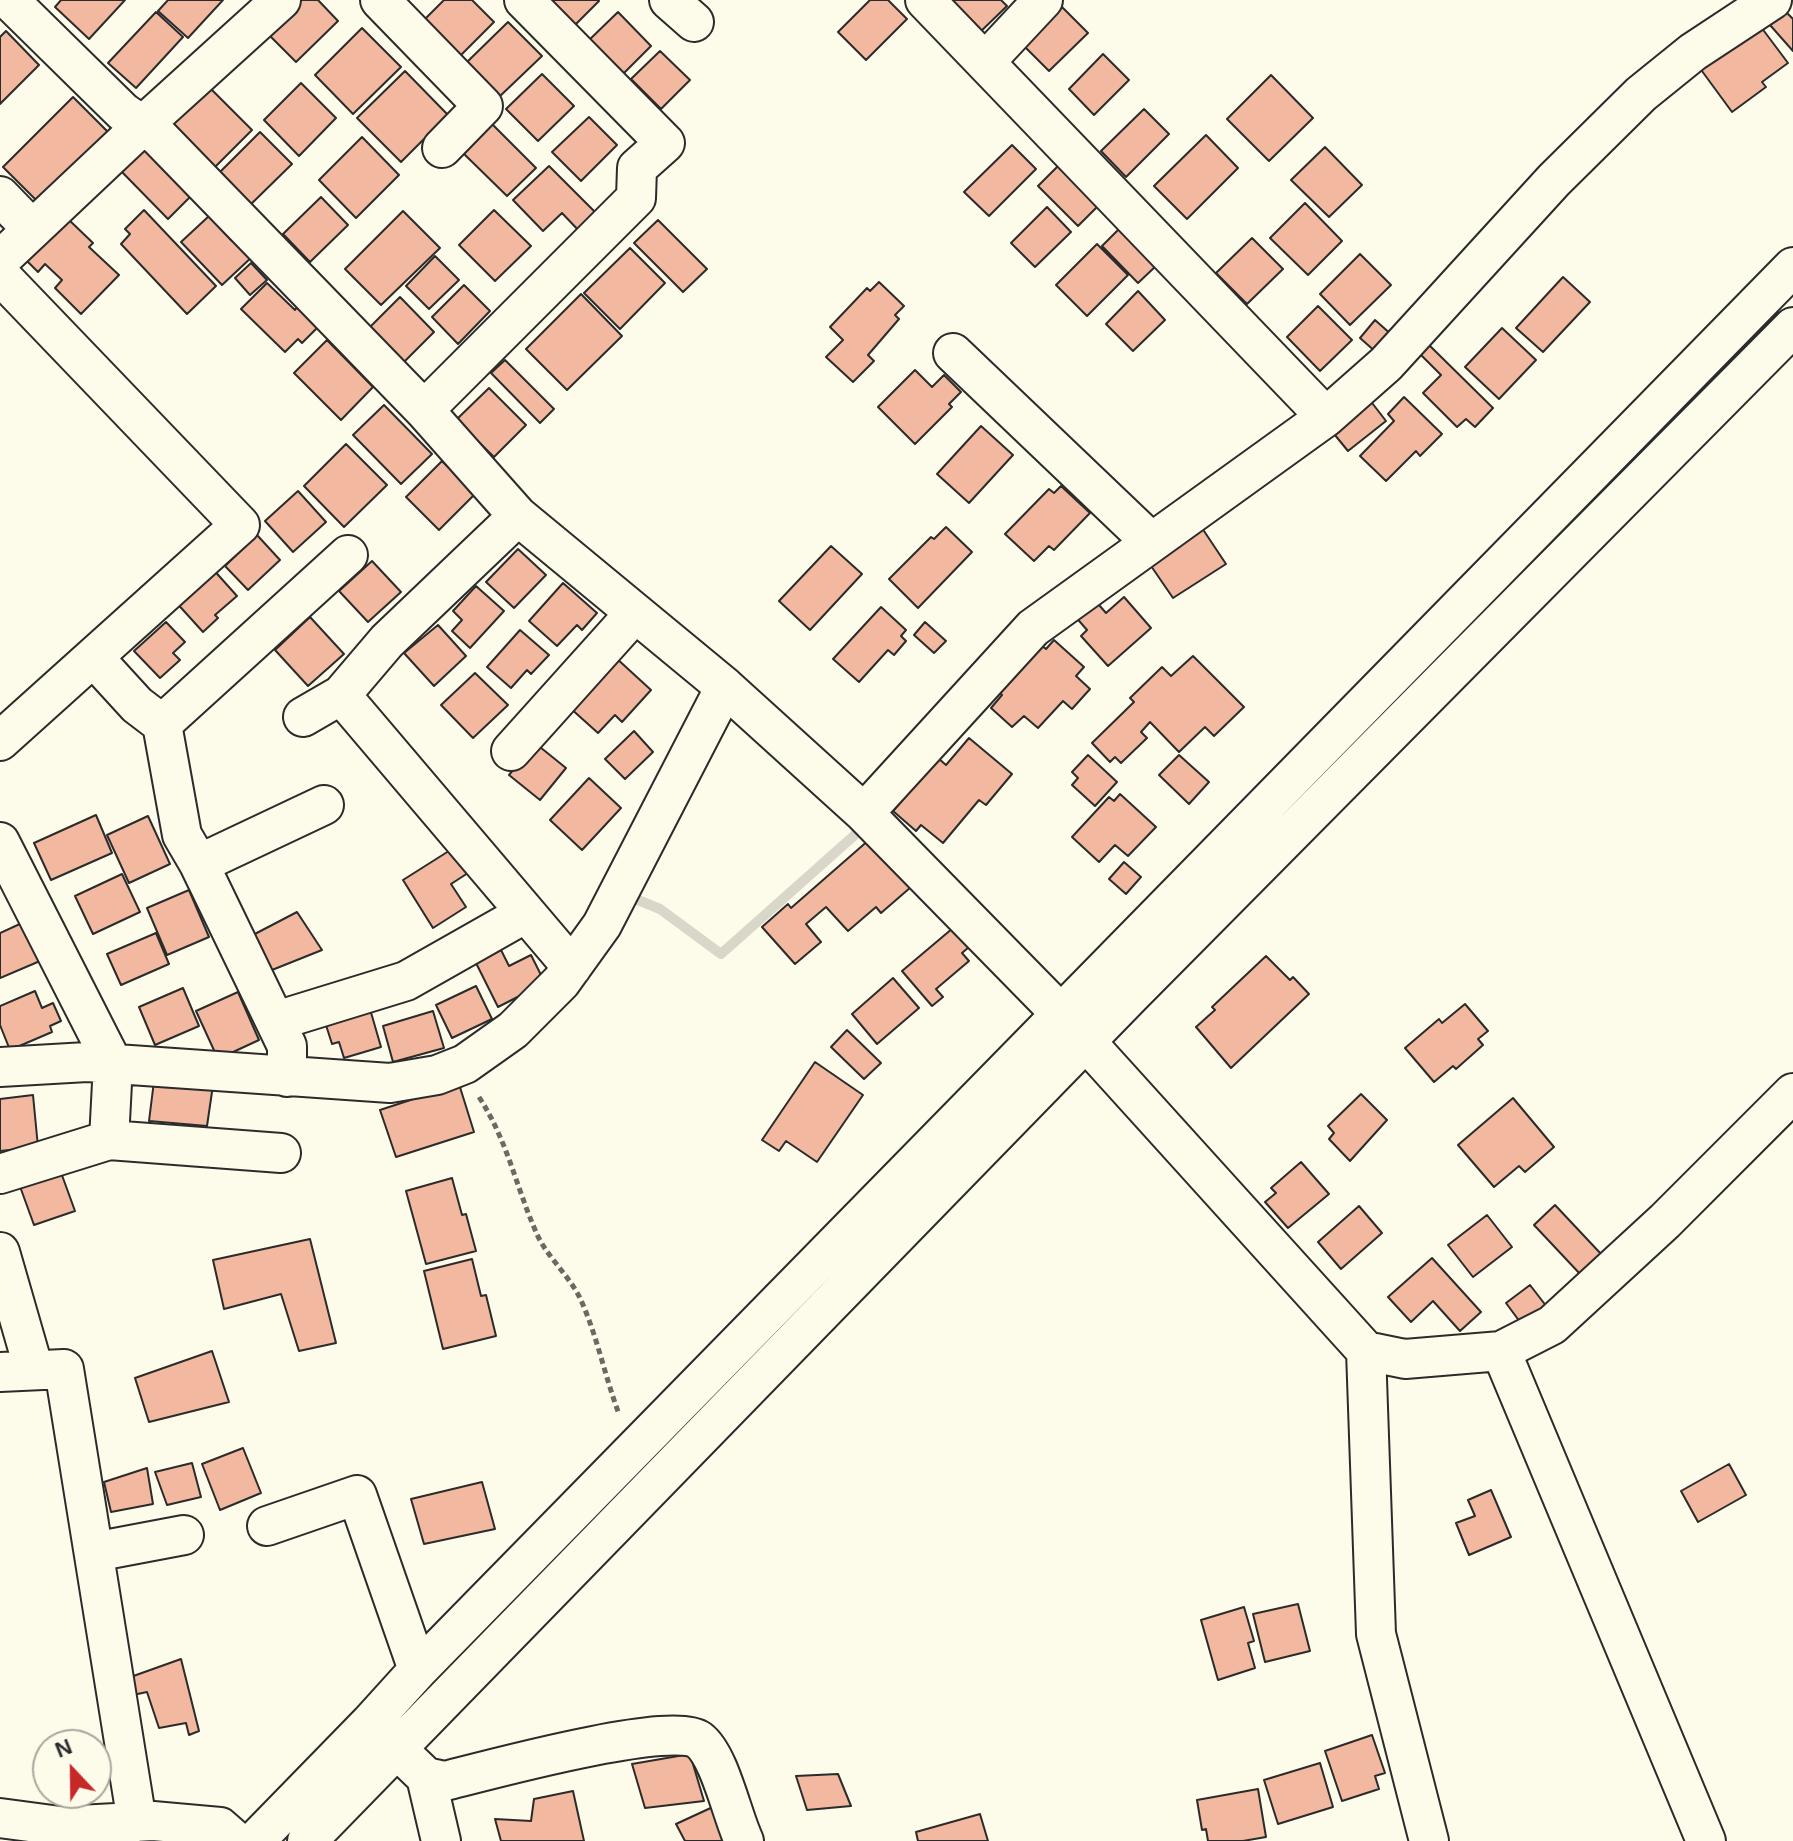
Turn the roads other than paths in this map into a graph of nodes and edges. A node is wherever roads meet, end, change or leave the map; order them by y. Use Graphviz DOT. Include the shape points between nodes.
graph roads {
  1 [pos="9,0"];
  2 [pos="380,0"];
  3 [pos="524,0"];
  4 [pos="925,0"];
  5 [pos="1043,0"];
  6 [pos="1772,0"];
  7 [pos="271,4"];
  8 [pos="985,62"];
  9 [pos="142,126"];
  10 [pos="442,148"];
  11 [pos="0,196"];
  12 [pos="31,228"];
  13 [pos="0,260"];
  14 [pos="1793,267"];
  15 [pos="0,275"];
  16 [pos="1793,327"];
  17 [pos="953,353"];
  18 [pos="424,410"];
  19 [pos="1326,417"];
  20 [pos="518,516"];
  21 [pos="1144,535"];
  22 [pos="348,555"];
  23 [pos="635,613"];
  24 [pos="94,658"];
  25 [pos="725,687"];
  26 [pos="341,695"];
  27 [pos="303,717"];
  28 [pos="162,724"];
  29 [pos="0,741"];
  30 [pos="511,751"];
  31 [pos="324,805"];
  32 [pos="869,818"];
  33 [pos="0,842"];
  34 [pos="199,864"];
  35 [pos="526,913"];
  36 [pos="572,967"];
  37 [pos="1060,1013"];
  38 [pos="276,1021"];
  39 [pos="1087,1042"];
  40 [pos="0,1067"];
  41 [pos="113,1072"];
  42 [pos="287,1077"];
  43 [pos="1793,1093"];
  44 [pos="109,1140"];
  45 [pos="281,1153"];
  46 [pos="0,1174"];
  47 [pos="0,1252"];
  48 [pos="1366,1351"];
  49 [pos="1501,1351"];
  50 [pos="17,1371"];
  51 [pos="267,1526"];
  52 [pos="184,1535"];
  53 [pos="94,1552"];
  54 [pos="418,1670"];
  55 [pos="370,1723"];
  56 [pos="398,1749"];
  57 [pos="426,1777"];
  58 [pos="0,1818"];
  59 [pos="137,1822"];
  60 [pos="236,1841"];
  61 [pos="255,1841"];
  62 [pos="307,1841"];
  63 [pos="441,1841"];
  64 [pos="744,1841"];
  65 [pos="1429,1841"];
  66 [pos="1706,1841"];
  1 -- 9 [label="street"];
  2 -- 10 [label="street" via="483,106"];
  3 -- 18 [label="street" via="665,143 637,168 636,198"];
  4 -- 8 [label="street"];
  5 -- 8 [label="street"];
  6 -- 19 [label="street" via="1641,94 1554,180 1386,364"];
  7 -- 9 [label="street"];
  8 -- 19 [label="street"];
  9 -- 12 [label="street"];
  9 -- 18 [label="street" via="158,136"];
  11 -- 12 [label="street"];
  12 -- 13 [label="street"];
  14 -- 37 [label="street"];
  15 -- 24 [label="street" via="240,525"];
  16 -- 39 [label="street"];
  17 -- 21 [label="street"];
  18 -- 20 [label="street"];
  19 -- 21 [label="street"];
  20 -- 23 [label="street"];
  20 -- 26 [label="street" via="387,641"];
  21 -- 32 [label="street" via="1033,628"];
  22 -- 28 [label="street"];
  23 -- 25 [label="street"];
  23 -- 30 [label="street"];
  24 -- 28 [label="street"];
  24 -- 29 [label="street"];
  25 -- 32 [label="street"];
  25 -- 36 [label="street" via="602,925"];
  26 -- 27 [label="street"];
  26 -- 35 [label="street"];
  28 -- 34 [label="street" via="182,835"];
  31 -- 34 [label="street"];
  32 -- 37 [label="street"];
  33 -- 41 [label="street"];
  34 -- 38 [label="street"];
  35 -- 36 [label="street"];
  35 -- 38 [label="street" via="406,981"];
  36 -- 42 [label="street" via="513,1030 465,1064 437,1075 390,1083"];
  37 -- 39 [label="street"];
  37 -- 54 [label="street"];
  38 -- 42 [label="street" via="287,1046"];
  39 -- 48 [label="street"];
  39 -- 56 [label="street"];
  40 -- 41 [label="street" via="87,1062"];
  41 -- 42 [label="street"];
  41 -- 44 [label="street"];
  43 -- 49 [label="street" via="1552,1325"];
  44 -- 45 [label="street"];
  44 -- 46 [label="street"];
  47 -- 50 [label="street"];
  48 -- 49 [label="street" via="1405,1359"];
  48 -- 65 [label="street" via="1376,1634"];
  49 -- 66 [label="street"];
  50 -- 53 [label="street" via="64,1369"];
  51 -- 54 [label="street" via="357,1495"];
  52 -- 53 [label="street"];
  53 -- 59 [label="street"];
  54 -- 55 [label="street"];
  55 -- 56 [label="street"];
  55 -- 61 [label="street"];
  56 -- 57 [label="street"];
  56 -- 62 [label="street"];
  57 -- 63 [label="street"];
  57 -- 64 [label="street" via="445,1781 572,1750 675,1735 697,1739 711,1755"];
  58 -- 59 [label="street" via="60,1826"];
  59 -- 60 [label="street" via="220,1827"];
}
